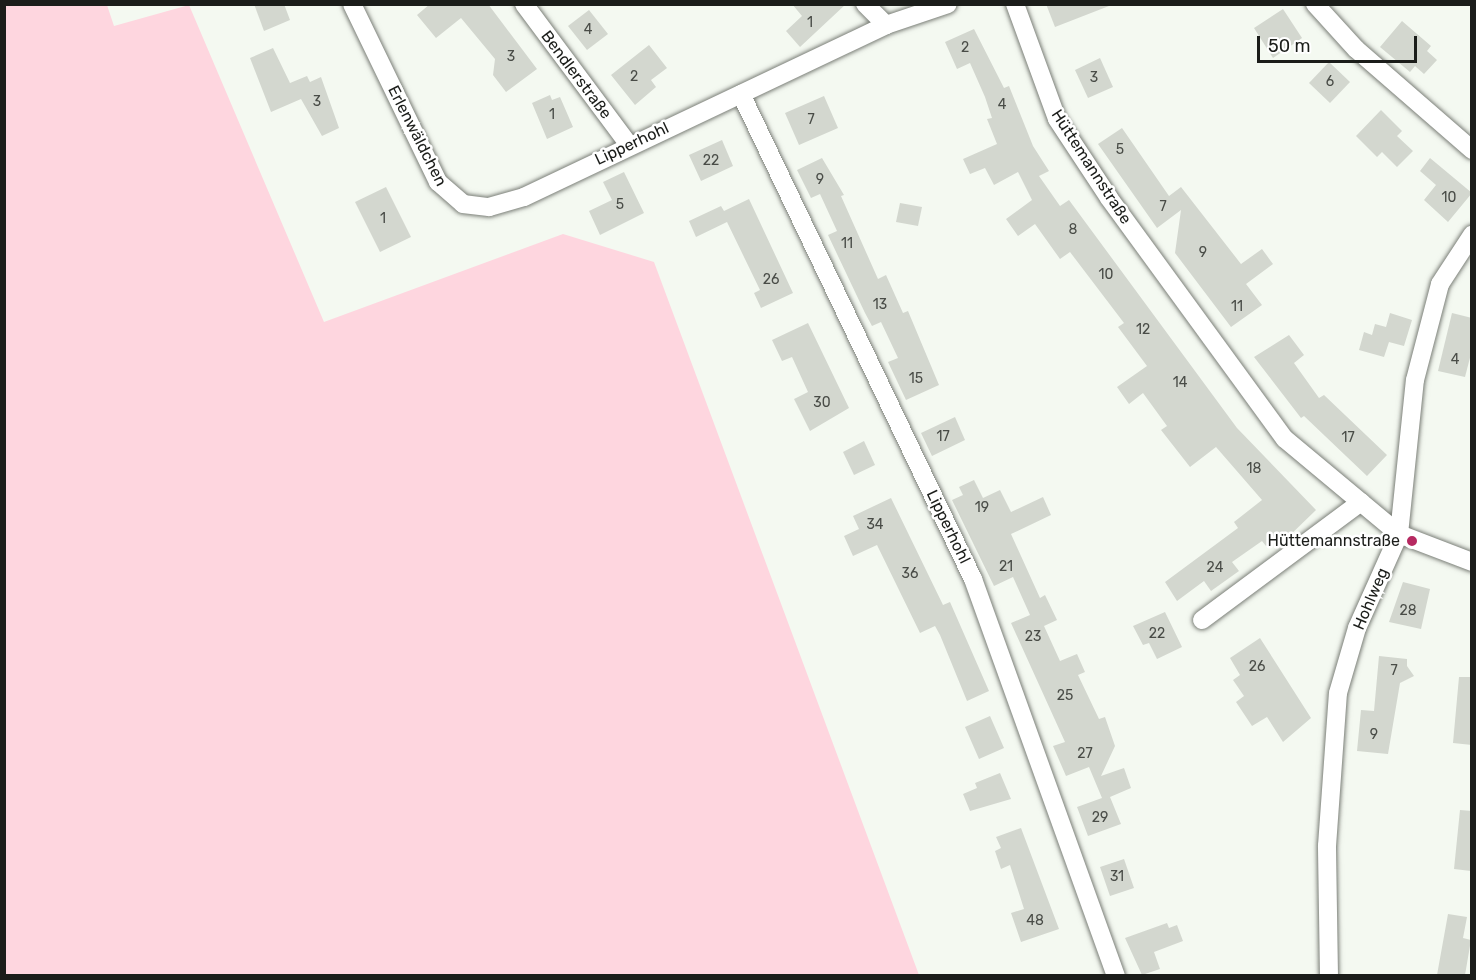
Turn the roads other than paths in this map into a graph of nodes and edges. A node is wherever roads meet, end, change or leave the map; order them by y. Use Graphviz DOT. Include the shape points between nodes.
graph roads {
  1 [pos="352,4"];
  2 [pos="524,4"];
  3 [pos="865,4"];
  4 [pos="948,4"];
  5 [pos="1015,4"];
  6 [pos="1315,4"];
  7 [pos="886,25"];
  8 [pos="741,94"];
  9 [pos="629,145"];
  10 [pos="1472,150"];
  11 [pos="524,197"];
  12 [pos="1472,235"];
  13 [pos="1360,502"];
  14 [pos="1399,534"];
  15 [pos="1472,562"];
  16 [pos="1202,620"];
  17 [pos="1116,975"];
  18 [pos="1329,975"];
  1 -- 11 [label="street, Erlenwäldchen" via="445,192 476,207"];
  2 -- 9 [label="street, Bendlerstraße"];
  3 -- 7 [label="street"];
  4 -- 7 [label="street, Lipperhohl"];
  5 -- 13 [label="street, Hüttemannstraße" via="1057,119 1109,198 1285,439"];
  6 -- 10 [label="street" via="1356,49"];
  7 -- 8 [label="street, Lipperhohl"];
  8 -- 9 [label="street, Lipperhohl"];
  8 -- 17 [label="street, Lipperhohl" via="973,579"];
  9 -- 11 [label="street, Lipperhohl"];
  12 -- 14 [label="street, Hohlweg" via="1440,284 1415,380"];
  13 -- 14 [label="street, Hüttemannstraße"];
  13 -- 16 [label="street"];
  14 -- 15 [label="street, Hüttemannstraße"];
  14 -- 18 [label="street, Hohlweg" via="1357,628 1338,693 1327,846"];
}
